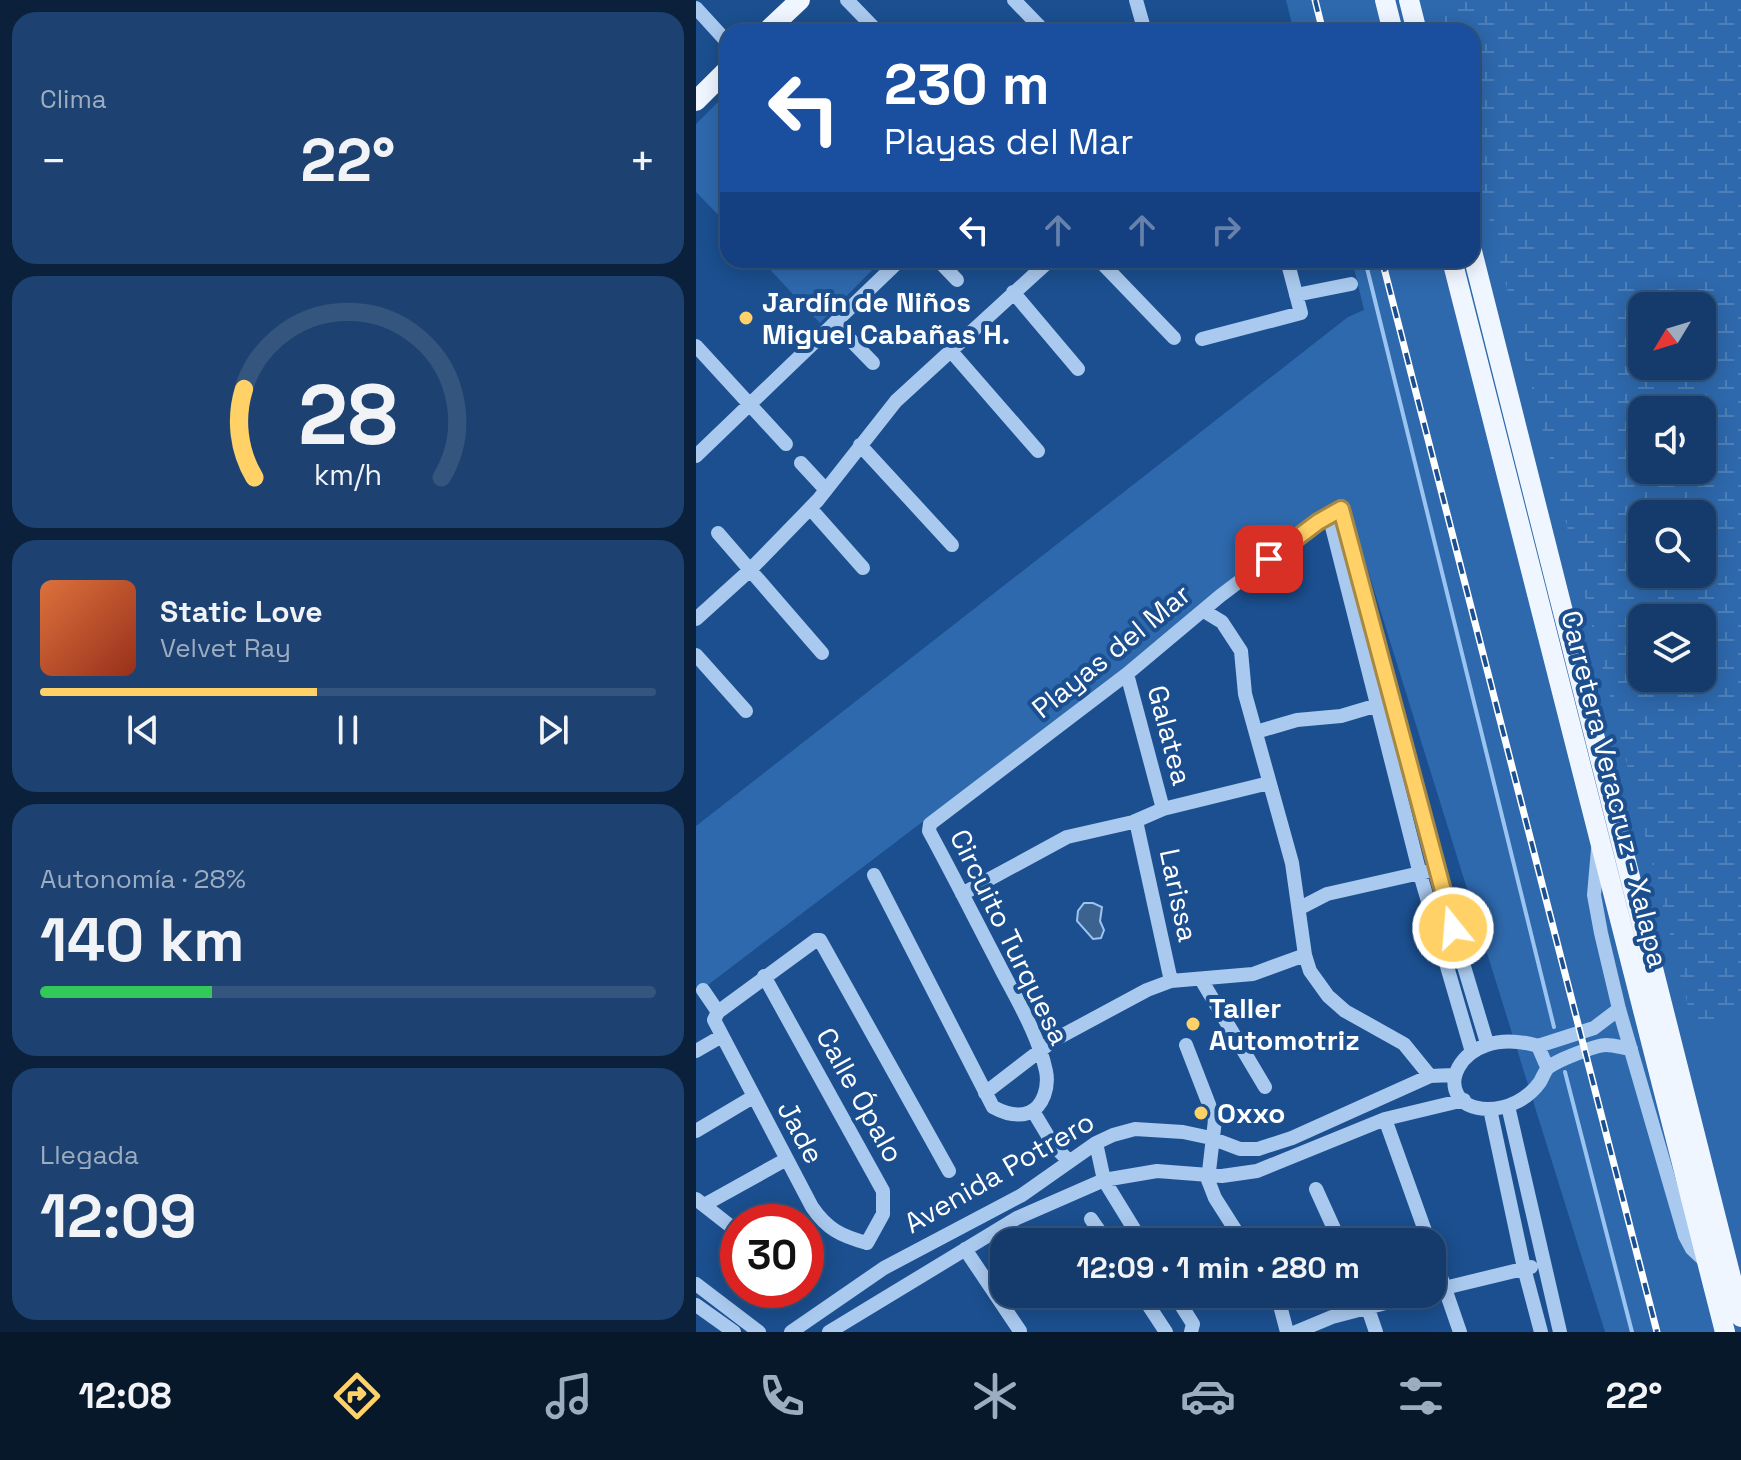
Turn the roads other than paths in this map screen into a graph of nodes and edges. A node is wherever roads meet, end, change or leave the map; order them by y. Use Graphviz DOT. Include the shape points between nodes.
graph roads {
  1 [pos="800,0"];
  2 [pos="847,0"];
  3 [pos="1014,0"];
  4 [pos="1136,0"];
  5 [pos="1385,0"];
  6 [pos="1409,0"];
  7 [pos="696,8"];
  8 [pos="774,24"];
  9 [pos="870,24"];
  10 [pos="1037,24"];
  11 [pos="1140,24"];
  12 [pos="1391,24"];
  13 [pos="1415,24"];
  14 [pos="720,34"];
  15 [pos="720,77"];
  16 [pos="696,101"];
  17 [pos="892,268"];
  18 [pos="946,268"];
  19 [pos="1041,268"];
  20 [pos="1107,268"];
  21 [pos="1289,268"];
  22 [pos="1454,268"];
  23 [pos="1476,268"];
  24 [pos="957,280"];
  25 [pos="1351,284"];
  26 [pos="1013,292"];
  27 [pos="1296,295"];
  28 [pos="835,324"];
  29 [pos="1174,338"];
  30 [pos="1202,339"];
  31 [pos="696,346"];
  32 [pos="950,350"];
  33 [pos="873,363"];
  34 [pos="1078,369"];
  35 [pos="752,404"];
  36 [pos="786,444"];
  37 [pos="860,445"];
  38 [pos="1038,451"];
  39 [pos="696,456"];
  40 [pos="801,463"];
  41 [pos="826,490"];
  42 [pos="810,508"];
  43 [pos="718,533"];
  44 [pos="952,545"];
  45 [pos="863,568"];
  46 [pos="749,571"];
  47 [pos="1204,611"];
  48 [pos="696,619"];
  49 [pos="822,653"];
  50 [pos="696,655"];
  51 [pos="1127,674"];
  52 [pos="1385,702"];
  53 [pos="746,711"];
  54 [pos="1256,732"];
  55 [pos="1269,783"];
  56 [pos="1163,809"];
  57 [pos="1136,821"];
  58 [pos="928,829"];
  59 [pos="1599,837"];
  60 [pos="1435,870"];
  61 [pos="1420,874"];
  62 [pos="874,875"];
  63 [pos="962,894"];
  64 [pos="1300,908"];
  65 [pos="1305,955"];
  66 [pos="764,976"];
  67 [pos="1171,981"];
  68 [pos="1202,981"];
  69 [pos="703,990"];
  70 [pos="1619,1009"];
  71 [pos="716,1015"];
  72 [pos="722,1036"];
  73 [pos="1487,1043"];
  74 [pos="1186,1045"];
  75 [pos="1538,1046"];
  76 [pos="1631,1049"];
  77 [pos="696,1051"];
  78 [pos="1039,1051"];
  79 [pos="1472,1052"];
  80 [pos="1547,1067"];
  81 [pos="1454,1075"];
  82 [pos="1430,1076"];
  83 [pos="1265,1087"];
  84 [pos="985,1093"];
  85 [pos="753,1097"];
  86 [pos="1464,1100"];
  87 [pos="1508,1106"];
  88 [pos="1490,1109"];
  89 [pos="1033,1111"];
  90 [pos="1385,1119"];
  91 [pos="696,1131"];
  92 [pos="1211,1138"];
  93 [pos="1096,1143"];
  94 [pos="785,1160"];
  95 [pos="1069,1161"];
  96 [pos="949,1171"];
  97 [pos="1207,1174"];
  98 [pos="1104,1180"];
  99 [pos="1316,1189"];
  100 [pos="700,1202"];
  101 [pos="804,1204"];
  102 [pos="720,1218"];
  103 [pos="1091,1219"];
  104 [pos="824,1225"];
  105 [pos="1097,1228"];
  106 [pos="1133,1228"];
  107 [pos="1234,1228"];
  108 [pos="1334,1228"];
  109 [pos="1424,1228"];
  110 [pos="867,1243"];
  111 [pos="965,1249"];
  112 [pos="1707,1263"];
  113 [pos="1543,1266"];
  114 [pos="884,1268"];
  115 [pos="1524,1268"];
  116 [pos="696,1284"];
  117 [pos="1446,1287"];
  118 [pos="1446,1303"];
  119 [pos="696,1305"];
  120 [pos="1150,1308"];
  121 [pos="1183,1308"];
  122 [pos="1281,1308"];
  123 [pos="1349,1308"];
  124 [pos="1368,1308"];
  125 [pos="1741,1317"];
  126 [pos="1020,1331"];
  127 [pos="734,1332"];
  128 [pos="759,1332"];
  129 [pos="791,1332"];
  130 [pos="829,1332"];
  131 [pos="1166,1332"];
  132 [pos="1191,1332"];
  133 [pos="1287,1332"];
  134 [pos="1296,1332"];
  135 [pos="1376,1332"];
  136 [pos="1460,1332"];
  137 [pos="1541,1332"];
  138 [pos="1560,1332"];
  139 [pos="1725,1332"];
  1 -- 8 [label="main road"];
  2 -- 9 [label="street"];
  3 -- 10 [label="street"];
  4 -- 11 [label="street"];
  5 -- 12 [label="main road"];
  6 -- 13 [label="main road"];
  7 -- 14 [label="street"];
  15 -- 16 [label="main road"];
  17 -- 28 [label="street"];
  18 -- 24 [label="street"];
  19 -- 26 [label="street"];
  20 -- 29 [label="street"];
  21 -- 27 [label="street"];
  22 -- 59 [label="main road, Carretera Veracruz - Xalapa"];
  23 -- 125 [label="main road, Carretera Veracruz - Xalapa"];
  25 -- 27 [label="street"];
  26 -- 32 [label="street"];
  26 -- 34 [label="street"];
  27 -- 30 [label="street" via="1301,313"];
  28 -- 33 [label="street"];
  28 -- 35 [label="street"];
  31 -- 35 [label="street"];
  32 -- 37 [label="street" via="896,401"];
  32 -- 38 [label="street"];
  35 -- 36 [label="street"];
  35 -- 39 [label="street"];
  37 -- 41 [label="street"];
  37 -- 44 [label="street"];
  40 -- 41 [label="street"];
  41 -- 42 [label="street"];
  42 -- 45 [label="street"];
  42 -- 46 [label="street"];
  43 -- 46 [label="street"];
  46 -- 48 [label="street"];
  46 -- 49 [label="street"];
  47 -- 51 [label="street, Playas del Mar"];
  47 -- 52 [label="street, Playas del Mar" via="1329,515"];
  47 -- 54 [label="street" via="1222,622 1241,651"];
  50 -- 53 [label="street"];
  51 -- 56 [label="street, Galatea"];
  51 -- 58 [label="street, Playas del Mar"];
  52 -- 54 [label="street"];
  52 -- 60 [label="street"];
  52 -- 61 [label="street"];
  54 -- 55 [label="street"];
  55 -- 56 [label="street, Larissa"];
  55 -- 64 [label="street"];
  56 -- 57 [label="street, Larissa"];
  57 -- 63 [label="street, Larissa" via="1067,837"];
  57 -- 67 [label="street, Larissa"];
  58 -- 63 [label="street, Circuito Turquesa"];
  59 -- 70 [label="street" via="1594,895"];
  59 -- 112 [label="main road, Carretera Veracruz - Xalapa"];
  60 -- 61 [label="street"];
  60 -- 73 [label="street"];
  61 -- 64 [label="street" via="1327,894"];
  61 -- 79 [label="street"];
  62 -- 84 [label="street"];
  63 -- 78 [label="street, Circuito Turquesa"];
  64 -- 65 [label="street"];
  65 -- 68 [label="street" via="1253,974"];
  65 -- 82 [label="street" via="1328,996 1404,1044"];
  66 -- 71 [label="street, Calle Ópalo"];
  66 -- 96 [label="street, Calle Ópalo" via="821,941"];
  66 -- 110 [label="street, Calle Ópalo" via="883,1191 883,1214"];
  67 -- 68 [label="street"];
  67 -- 78 [label="street"];
  68 -- 83 [label="street"];
  69 -- 71 [label="street, Jade"];
  70 -- 75 [label="street" via="1594,1028"];
  70 -- 76 [label="street"];
  71 -- 72 [label="street, Jade"];
  72 -- 77 [label="street"];
  72 -- 85 [label="street, Jade"];
  73 -- 75 [label="street" via="1513,1040"];
  73 -- 79 [label="street"];
  74 -- 92 [label="street" via="1213,1113"];
  75 -- 80 [label="street"];
  76 -- 80 [label="street" via="1605,1045"];
  76 -- 112 [label="street" via="1685,1236"];
  78 -- 84 [label="street"];
  78 -- 89 [label="street, Circuito Turquesa" via="1047,1086"];
  79 -- 81 [label="street"];
  80 -- 87 [label="street" via="1530,1094"];
  81 -- 82 [label="street"];
  81 -- 86 [label="street" via="1456,1092"];
  82 -- 92 [label="street, Avenida Potrero" via="1272,1145 1240,1149"];
  84 -- 89 [label="street" via="1003,1113"];
  85 -- 91 [label="street"];
  85 -- 94 [label="street, Jade"];
  86 -- 88 [label="street"];
  86 -- 90 [label="street, Avenida Potrero"];
  87 -- 88 [label="street"];
  87 -- 113 [label="street"];
  88 -- 115 [label="street"];
  89 -- 95 [label="street"];
  90 -- 97 [label="street, Avenida Potrero" via="1271,1167 1228,1176"];
  90 -- 109 [label="street"];
  92 -- 93 [label="street, Avenida Potrero" via="1135,1129"];
  92 -- 97 [label="street"];
  93 -- 95 [label="street, Avenida Potrero"];
  93 -- 98 [label="street"];
  94 -- 100 [label="street"];
  94 -- 101 [label="street, Jade"];
  95 -- 114 [label="street, Avenida Potrero" via="1022,1195"];
  97 -- 98 [label="street, Avenida Potrero" via="1157,1171"];
  97 -- 107 [label="street"];
  98 -- 106 [label="street"];
  98 -- 111 [label="street, Avenida Potrero" via="1029,1211"];
  99 -- 108 [label="street"];
  100 -- 102 [label="street"];
  103 -- 105 [label="street"];
  104 -- 110 [label="street, Jade"];
  110 -- 114 [label="street"];
  111 -- 126 [label="street"];
  111 -- 130 [label="street, Avenida Potrero"];
  112 -- 139 [label="main road, Carretera Veracruz - Xalapa"];
  113 -- 115 [label="street"];
  113 -- 138 [label="street"];
  114 -- 129 [label="street, Avenida Potrero"];
  115 -- 117 [label="street"];
  115 -- 137 [label="street"];
  116 -- 128 [label="street"];
  118 -- 136 [label="street"];
  119 -- 127 [label="street"];
  120 -- 131 [label="street"];
  121 -- 132 [label="street" via="1193,1324"];
  122 -- 133 [label="street"];
  123 -- 134 [label="street"];
  124 -- 135 [label="street"];
}
